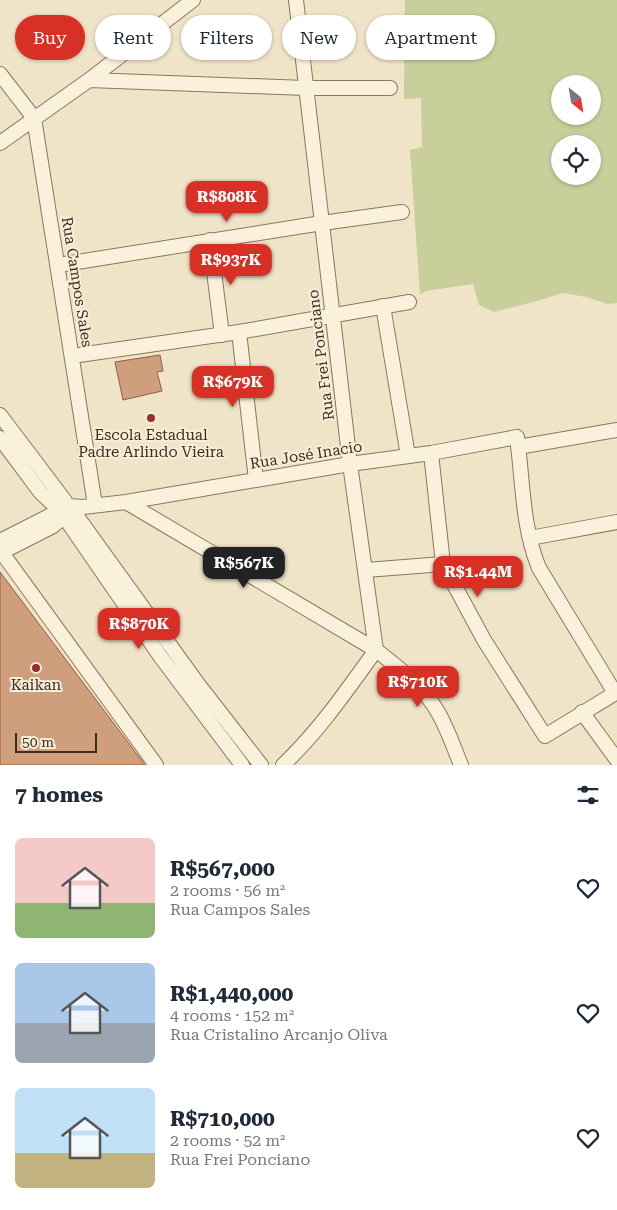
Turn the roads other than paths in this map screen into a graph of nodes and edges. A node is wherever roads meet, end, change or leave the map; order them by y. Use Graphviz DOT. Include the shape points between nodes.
graph roads {
  1 [pos="193,0"];
  2 [pos="296,0"];
  3 [pos="0,74"];
  4 [pos="89,80"];
  5 [pos="305,88"];
  6 [pos="390,88"];
  7 [pos="34,118"];
  8 [pos="0,143"];
  9 [pos="402,212"];
  10 [pos="322,222"];
  11 [pos="210,240"];
  12 [pos="58,265"];
  13 [pos="409,302"];
  14 [pos="383,306"];
  15 [pos="332,316"];
  16 [pos="239,332"];
  17 [pos="222,335"];
  18 [pos="72,356"];
  19 [pos="0,415"];
  20 [pos="617,430"];
  21 [pos="0,438"];
  22 [pos="517,442"];
  23 [pos="431,453"];
  24 [pos="408,456"];
  25 [pos="350,464"];
  26 [pos="256,480"];
  27 [pos="126,502"];
  28 [pos="95,506"];
  29 [pos="63,509"];
  30 [pos="617,522"];
  31 [pos="530,538"];
  32 [pos="0,549"];
  33 [pos="444,564"];
  34 [pos="366,570"];
  35 [pos="376,650"];
  36 [pos="616,692"];
  37 [pos="582,712"];
  38 [pos="617,760"];
  39 [pos="156,765"];
  40 [pos="242,765"];
  41 [pos="260,765"];
  42 [pos="283,765"];
  43 [pos="461,765"];
  1 -- 4 [label="street"];
  2 -- 5 [label="street, Rua Frei Ponciano"];
  3 -- 7 [label="street, Rua Campos Sales"];
  4 -- 5 [label="street"];
  4 -- 7 [label="street"];
  5 -- 6 [label="street"];
  5 -- 10 [label="street, Rua Frei Ponciano"];
  7 -- 8 [label="street"];
  7 -- 12 [label="street, Rua Campos Sales"];
  9 -- 10 [label="street"];
  10 -- 11 [label="street"];
  10 -- 15 [label="street, Rua Frei Ponciano"];
  11 -- 12 [label="street"];
  11 -- 17 [label="street"];
  12 -- 18 [label="street, Rua Campos Sales"];
  13 -- 14 [label="street"];
  14 -- 15 [label="street"];
  14 -- 24 [label="street"];
  15 -- 16 [label="street"];
  15 -- 25 [label="street, Rua Frei Ponciano"];
  16 -- 17 [label="street"];
  16 -- 26 [label="street"];
  17 -- 18 [label="street"];
  18 -- 28 [label="street, Rua Campos Sales"];
  19 -- 29 [label="street"];
  20 -- 22 [label="street, Rua José Inacio"];
  21 -- 29 [label="street" via="41,493"];
  22 -- 23 [label="street, Rua José Inacio"];
  22 -- 31 [label="street"];
  23 -- 24 [label="street, Rua José Inacio"];
  23 -- 33 [label="street"];
  24 -- 25 [label="street, Rua José Inacio"];
  25 -- 26 [label="street, Rua José Inacio"];
  25 -- 34 [label="street, Rua Frei Ponciano"];
  26 -- 27 [label="street, Rua José Inacio"];
  27 -- 28 [label="street, Rua José Inacio"];
  27 -- 35 [label="street"];
  28 -- 29 [label="street, Rua José Inacio"];
  29 -- 32 [label="street, Rua José Inacio"];
  29 -- 40 [label="street" via="160,656"];
  29 -- 41 [label="street"];
  30 -- 31 [label="street"];
  31 -- 36 [label="street" via="539,568"];
  32 -- 39 [label="street"];
  33 -- 34 [label="street"];
  33 -- 37 [label="street" via="484,640 544,736"];
  34 -- 35 [label="street, Rua Frei Ponciano"];
  35 -- 42 [label="street" via="324,720"];
  35 -- 43 [label="street" via="426,695 440,715"];
  36 -- 37 [label="street"];
  37 -- 38 [label="street"];
}
